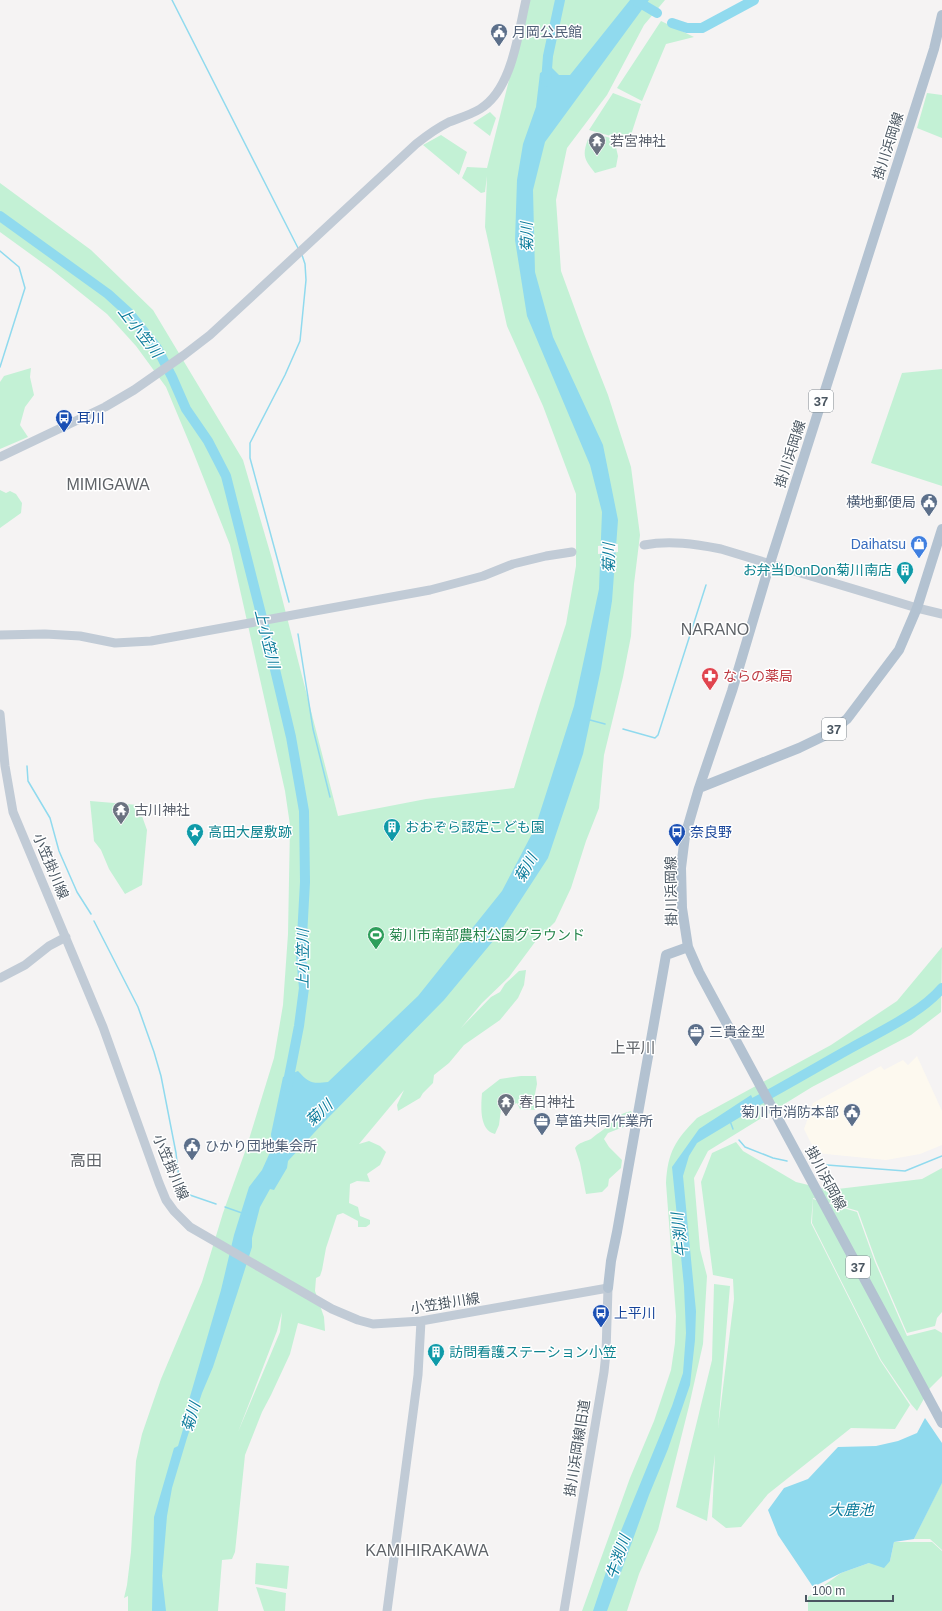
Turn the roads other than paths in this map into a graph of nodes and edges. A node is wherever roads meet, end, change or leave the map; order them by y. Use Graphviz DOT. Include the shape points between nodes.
graph roads {
  1 [pos="526,0"];
  2 [pos="942,15"];
  3 [pos="0,457"];
  4 [pos="942,529"];
  5 [pos="644,545"];
  6 [pos="572,552"];
  7 [pos="770,563"];
  8 [pos="917,608"];
  9 [pos="942,614"];
  10 [pos="0,635"];
  11 [pos="0,714"];
  12 [pos="699,788"];
  13 [pos="66,937"];
  14 [pos="688,947"];
  15 [pos="0,978"];
  16 [pos="608,1288"];
  17 [pos="421,1321"];
  18 [pos="942,1422"];
  19 [pos="387,1611"];
  20 [pos="564,1611"];
  1 -- 3 [label="street" via="508,72 498,93 480,109 448,123 416,144 210,334 160,373 105,407"];
  2 -- 7 [label="main road, 掛川浜岡線 / 37" via="932,57"];
  4 -- 8 [label="main road, 37"];
  5 -- 7 [label="street" via="698,544"];
  6 -- 10 [label="street" via="513,564 454,585 151,642 115,643 45,634"];
  7 -- 8 [label="street"];
  7 -- 12 [label="main road, 掛川浜岡線 / 37" via="732,691"];
  8 -- 9 [label="street"];
  8 -- 12 [label="main road, 37" via="899,650 847,719 826,735 806,745"];
  11 -- 13 [label="street, 小笠掛川線" via="13,812"];
  12 -- 14 [label="main road, 掛川浜岡線 / 37" via="685,836 681,868 682,908"];
  13 -- 15 [label="street" via="49,946 25,965"];
  13 -- 17 [label="street, 小笠掛川線" via="104,1027 166,1200 182,1220 277,1278 332,1309 358,1320 373,1324"];
  14 -- 16 [label="main road" via="666,955"];
  14 -- 18 [label="main road, 掛川浜岡線 / 37" via="699,972"];
  16 -- 17 [label="street, 小笠掛川線"];
  16 -- 20 [label="street, 掛川浜岡線旧道" via="604,1372"];
  17 -- 19 [label="street" via="418,1375"];
}
